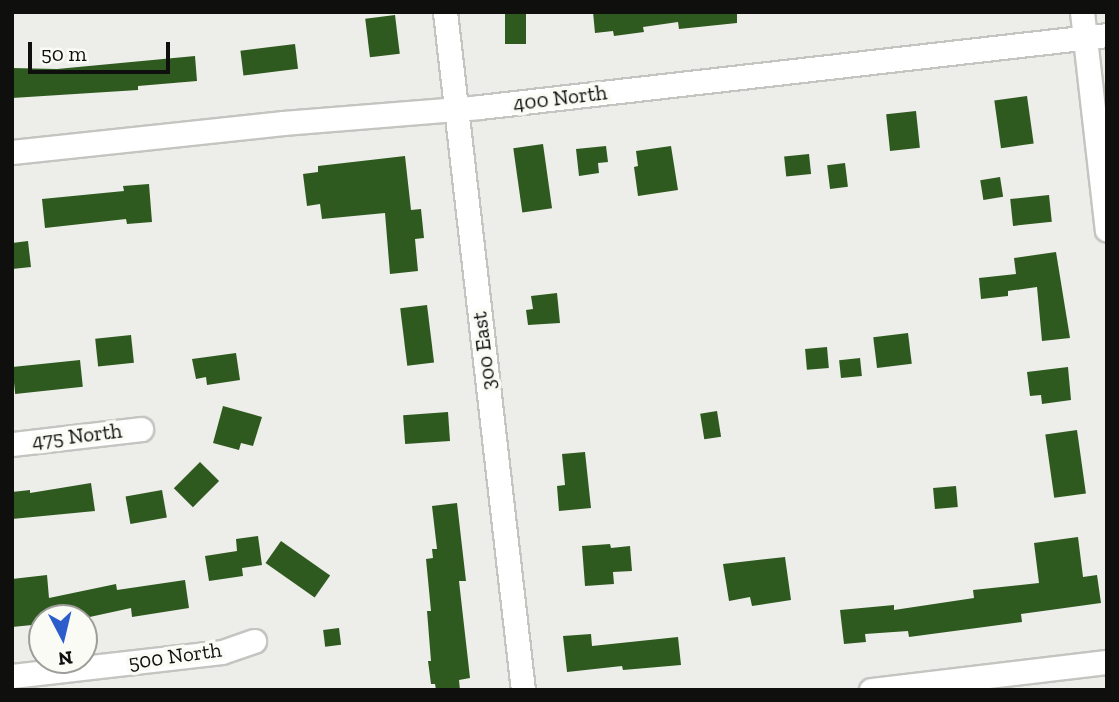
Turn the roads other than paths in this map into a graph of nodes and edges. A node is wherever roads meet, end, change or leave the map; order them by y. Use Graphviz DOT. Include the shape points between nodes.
graph roads {
  1 [pos="445,12"];
  2 [pos="1082,12"];
  3 [pos="1096,36"];
  4 [pos="456,109"];
  5 [pos="12,152"];
  6 [pos="1107,230"];
  7 [pos="141,429"];
  8 [pos="12,443"];
  9 [pos="254,641"];
  10 [pos="1107,662"];
  11 [pos="12,676"];
  12 [pos="523,690"];
  13 [pos="872,690"];
  1 -- 4 [label="street, 300 East"];
  2 -- 3 [label="street"];
  3 -- 4 [label="street, 400 North"];
  3 -- 6 [label="street"];
  4 -- 5 [label="street, 400 North"];
  4 -- 12 [label="street, 300 East"];
  7 -- 8 [label="street, 475 North"];
  9 -- 11 [label="street, 500 North" via="222,652"];
  10 -- 13 [label="street"];
}
